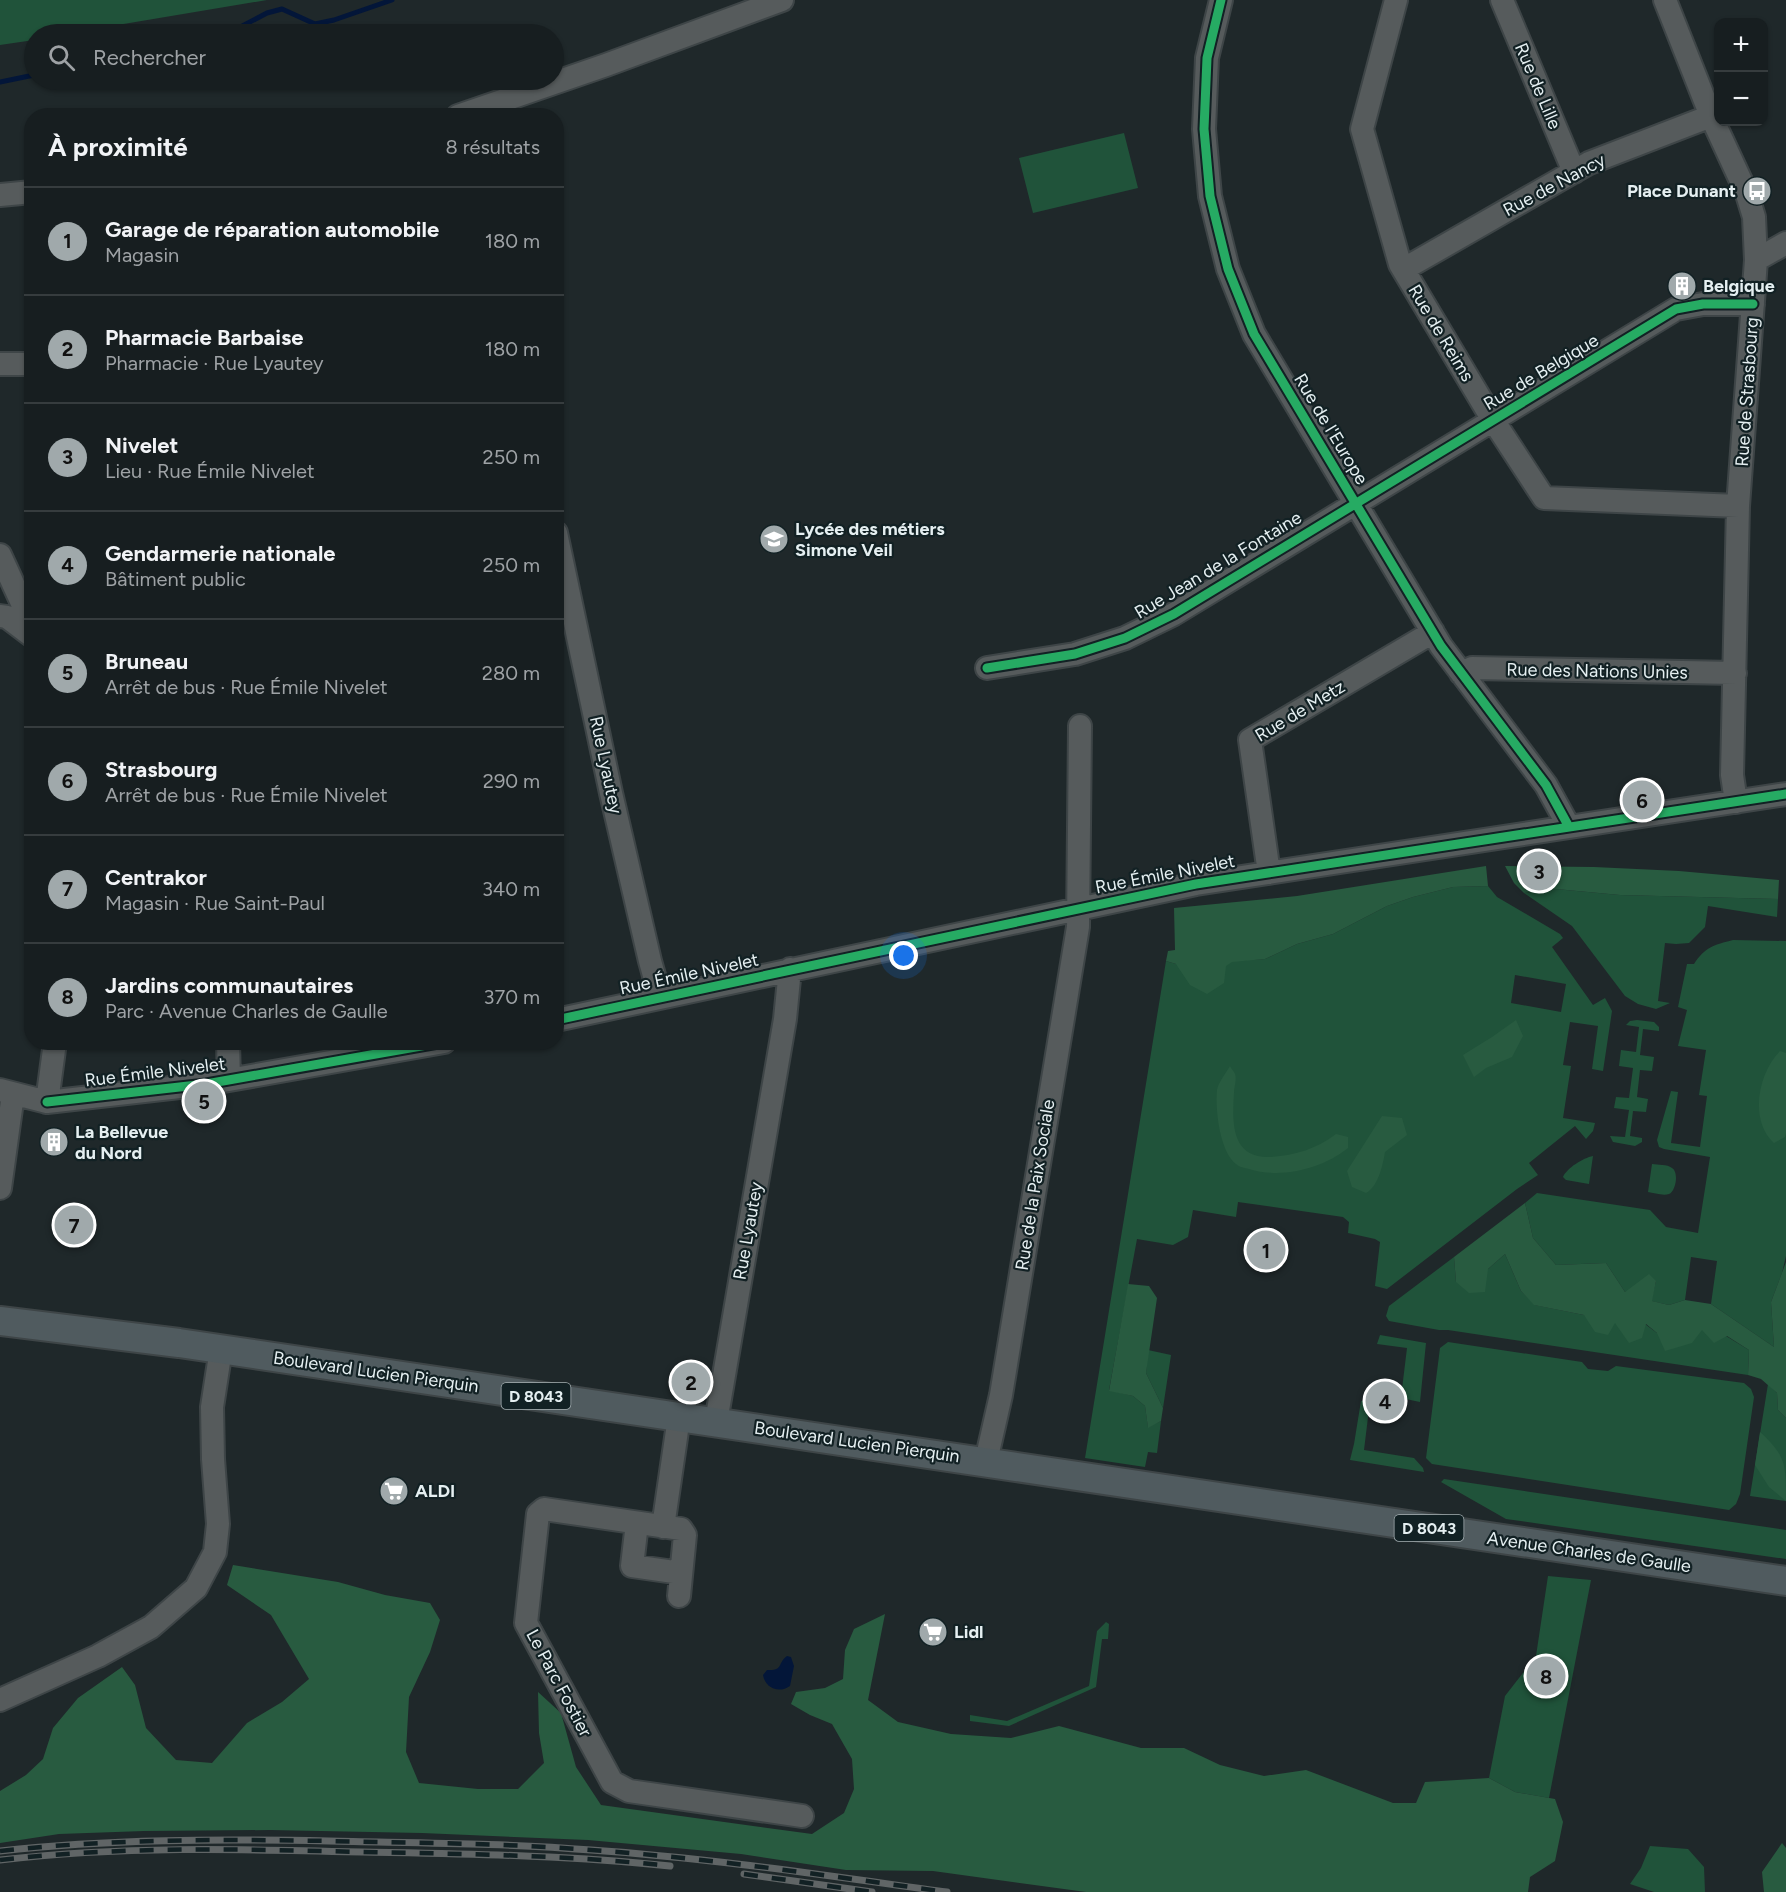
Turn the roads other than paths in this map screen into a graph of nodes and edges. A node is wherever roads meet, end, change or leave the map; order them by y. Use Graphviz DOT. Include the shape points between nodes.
graph roads {
  1 [pos="782,0"];
  2 [pos="1221,0"];
  3 [pos="1396,0"];
  4 [pos="1502,0"];
  5 [pos="1665,0"];
  6 [pos="564,79"];
  7 [pos="533,90"];
  8 [pos="481,108"];
  9 [pos="1712,116"];
  10 [pos="1574,172"];
  11 [pos="24,193"];
  12 [pos="0,195"];
  13 [pos="1786,243"];
  14 [pos="1756,260"];
  15 [pos="1404,270"];
  16 [pos="1753,304"];
  17 [pos="0,364"];
  18 [pos="24,364"];
  19 [pos="1493,420"];
  20 [pos="1356,502"];
  21 [pos="1738,507"];
  22 [pos="1,562"];
  23 [pos="564,570"];
  24 [pos="24,609"];
  25 [pos="0,616"];
  26 [pos="24,630"];
  27 [pos="1433,632"];
  28 [pos="987,669"];
  29 [pos="1461,673"];
  30 [pos="1735,673"];
  31 [pos="1080,726"];
  32 [pos="1786,795"];
  33 [pos="1737,802"];
  34 [pos="1569,827"];
  35 [pos="1269,873"];
  36 [pos="1079,908"];
  37 [pos="790,969"];
  38 [pos="660,997"];
  39 [pos="564,1018"];
  40 [pos="54,1050"];
  41 [pos="228,1050"];
  42 [pos="371,1050"];
  43 [pos="229,1080"];
  44 [pos="7,1092"];
  45 [pos="47,1102"];
  46 [pos="0,1188"];
  47 [pos="0,1321"];
  48 [pos="221,1349"];
  49 [pos="680,1417"];
  50 [pos="716,1422"];
  51 [pos="986,1461"];
  52 [pos="1072,1475"];
  53 [pos="637,1523"];
  54 [pos="663,1527"];
  55 [pos="681,1573"];
  56 [pos="1786,1581"];
  57 [pos="679,1596"];
  58 [pos="0,1700"];
  59 [pos="802,1816"];
  1 -- 6 [label="street"];
  2 -- 20 [label="street, Rue de l'Europe" via="1207,58 1204,129 1210,196 1228,269 1254,334"];
  3 -- 15 [label="street, Rue de Reims" via="1362,129"];
  4 -- 10 [label="street, Rue de Lille"];
  5 -- 9 [label="street, Rue de Strasbourg"];
  7 -- 8 [label="street"];
  9 -- 10 [label="street, Rue de Nancy"];
  9 -- 14 [label="street, Rue de Strasbourg" via="1747,194 1754,217"];
  10 -- 15 [label="street, Rue de Nancy"];
  11 -- 12 [label="street"];
  13 -- 14 [label="street"];
  14 -- 16 [label="street, Rue de Strasbourg"];
  15 -- 19 [label="street, Rue de Reims"];
  16 -- 19 [label="street, Rue de Belgique" via="1703,304 1676,309"];
  16 -- 21 [label="street, Rue de Strasbourg"];
  17 -- 18 [label="street"];
  19 -- 20 [label="street, Rue de Belgique"];
  19 -- 21 [label="street, Rue de Reims" via="1544,498"];
  20 -- 27 [label="street, Rue de l'Europe"];
  20 -- 28 [label="street, Rue Jean de la Fontaine" via="1174,614 1125,638 1075,654"];
  21 -- 30 [label="street, Rue de Strasbourg"];
  22 -- 24 [label="street"];
  23 -- 38 [label="street, Rue Lyautey" via="611,793"];
  25 -- 26 [label="street"];
  27 -- 29 [label="street, Rue de l'Europe"];
  27 -- 35 [label="street, Rue de Metz" via="1250,740"];
  29 -- 30 [label="street, Rue des Nations Unies" via="1472,668"];
  29 -- 34 [label="street, Rue de l'Europe" via="1546,785"];
  30 -- 33 [label="street, Rue de Strasbourg" via="1732,775"];
  31 -- 36 [label="street, Rue de la Paix Sociale"];
  32 -- 33 [label="street, Rue Émile Nivelet"];
  33 -- 34 [label="street, Rue Émile Nivelet"];
  34 -- 35 [label="street, Rue Émile Nivelet"];
  35 -- 36 [label="street, Rue Émile Nivelet"];
  36 -- 37 [label="street, Rue Émile Nivelet"];
  36 -- 51 [label="street, Rue de la Paix Sociale"];
  37 -- 38 [label="street, Rue Émile Nivelet"];
  37 -- 50 [label="street, Rue Lyautey" via="785,1019"];
  38 -- 39 [label="street, Rue Émile Nivelet"];
  40 -- 45 [label="street"];
  41 -- 43 [label="street"];
  42 -- 43 [label="street, Rue Émile Nivelet"];
  43 -- 45 [label="street, Rue Émile Nivelet"];
  44 -- 45 [label="street, Rue Émile Nivelet"];
  44 -- 46 [label="street"];
  47 -- 48 [label="main road, Boulevard Lucien Pierquin / D 8043"];
  48 -- 49 [label="main road, Boulevard Lucien Pierquin / D 8043"];
  48 -- 58 [label="street" via="212,1407 218,1524 215,1552 196,1588 151,1628"];
  49 -- 50 [label="main road, Boulevard Lucien Pierquin / D 8043"];
  49 -- 54 [label="street"];
  50 -- 51 [label="main road, Boulevard Lucien Pierquin / D 8043"];
  51 -- 52 [label="main road, Boulevard Lucien Pierquin / D 8043"];
  52 -- 56 [label="main road, Avenue Charles de Gaulle / D 8043"];
  53 -- 54 [label="street, Le Parc Fostier"];
  53 -- 55 [label="street" via="632,1566"];
  53 -- 59 [label="street, Le Parc Fostier" via="544,1509 538,1514 526,1623 612,1782 629,1791"];
  54 -- 55 [label="street, Le Parc Fostier" via="681,1529 686,1535"];
  55 -- 57 [label="street, Le Parc Fostier"];
}
